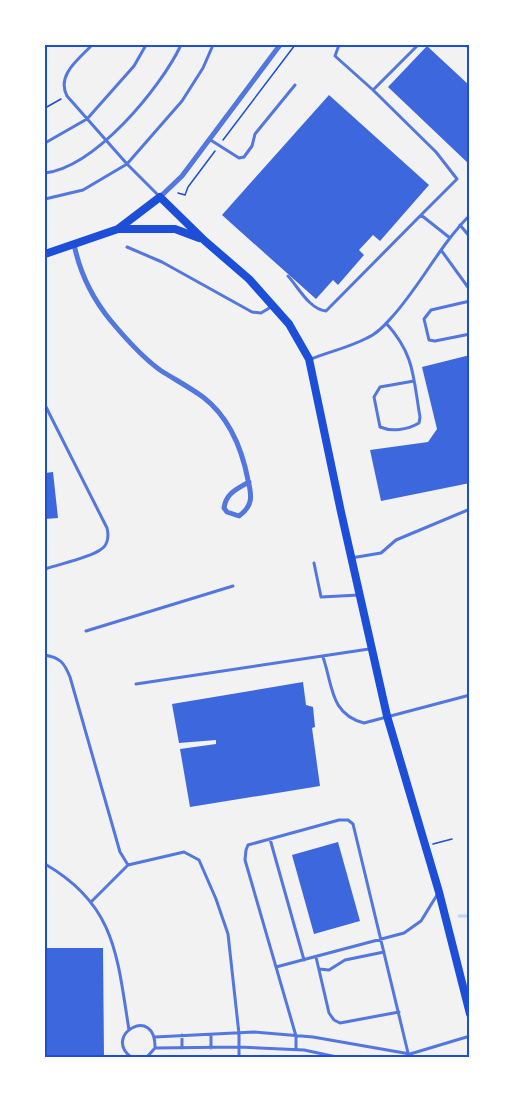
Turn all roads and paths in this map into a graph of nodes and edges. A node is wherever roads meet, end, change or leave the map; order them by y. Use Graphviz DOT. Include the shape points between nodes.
graph roads {
  1 [pos="92,45"];
  2 [pos="146,45"];
  3 [pos="181,45"];
  4 [pos="213,45"];
  5 [pos="280,45"];
  6 [pos="295,45"];
  7 [pos="339,45"];
  8 [pos="418,45"];
  9 [pos="466,45"];
  10 [pos="470,48"];
  11 [pos="295,86"];
  12 [pos="373,90"];
  13 [pos="67,96"];
  14 [pos="45,108"];
  15 [pos="87,119"];
  16 [pos="209,139"];
  17 [pos="106,140"];
  18 [pos="45,143"];
  19 [pos="219,146"];
  20 [pos="127,164"];
  21 [pos="45,173"];
  22 [pos="169,189"];
  23 [pos="160,197"];
  24 [pos="45,200"];
  25 [pos="421,215"];
  26 [pos="470,215"];
  27 [pos="460,225"];
  28 [pos="118,229"];
  29 [pos="450,237"];
  30 [pos="470,237"];
  31 [pos="206,241"];
  32 [pos="74,244"];
  33 [pos="127,247"];
  34 [pos="441,249"];
  35 [pos="45,254"];
  36 [pos="288,276"];
  37 [pos="470,290"];
  38 [pos="470,301"];
  39 [pos="273,306"];
  40 [pos="386,323"];
  41 [pos="470,334"];
  42 [pos="309,359"];
  43 [pos="414,381"];
  44 [pos="45,405"];
  45 [pos="249,482"];
  46 [pos="470,509"];
  47 [pos="351,558"];
  48 [pos="314,563"];
  49 [pos="45,569"];
  50 [pos="233,586"];
  51 [pos="359,595"];
  52 [pos="86,631"];
  53 [pos="371,649"];
  54 [pos="45,655"];
  55 [pos="322,656"];
  56 [pos="136,684"];
  57 [pos="470,695"];
  58 [pos="387,716"];
  59 [pos="270,838"];
  60 [pos="452,839"];
  61 [pos="425,846"];
  62 [pos="45,864"];
  63 [pos="128,865"];
  64 [pos="439,892"];
  65 [pos="91,902"];
  66 [pos="381,939"];
  67 [pos="384,952"];
  68 [pos="316,957"];
  69 [pos="304,960"];
  70 [pos="276,968"];
  71 [pos="319,969"];
  72 [pos="399,1012"];
  73 [pos="470,1014"];
  74 [pos="129,1030"];
  75 [pos="239,1034"];
  76 [pos="182,1035"];
  77 [pos="211,1035"];
  78 [pos="296,1036"];
  79 [pos="470,1036"];
  80 [pos="155,1037"];
  81 [pos="239,1047"];
  82 [pos="155,1048"];
  83 [pos="182,1048"];
  84 [pos="211,1048"];
  85 [pos="296,1050"];
  86 [pos="409,1056"];
  87 [pos="131,1057"];
  88 [pos="147,1057"];
  89 [pos="239,1057"];
  90 [pos="337,1057"];
  1 -- 13 [label="lane" via="62,82"];
  2 -- 15 [label="lane" via="134,66"];
  3 -- 17 [label="lane" via="137,109"];
  4 -- 20 [label="lane" via="182,101"];
  5 -- 16 [label="street"];
  6 -- 19 [label="path"];
  7 -- 12 [label="lane" via="335,56"];
  8 -- 12 [label="lane"];
  9 -- 10 [label="lane"];
  11 -- 19 [label="lane" via="255,134 244,158"];
  12 -- 25 [label="lane" via="436,152 457,179"];
  13 -- 14 [label="path"];
  13 -- 15 [label="lane"];
  15 -- 17 [label="lane"];
  15 -- 18 [label="lane"];
  16 -- 19 [label="lane"];
  16 -- 22 [label="street"];
  17 -- 20 [label="lane"];
  17 -- 21 [label="lane" via="75,162"];
  19 -- 22 [label="path" via="185,195"];
  20 -- 23 [label="lane"];
  20 -- 24 [label="lane" via="83,190"];
  22 -- 23 [label="street"];
  23 -- 28 [label="main road"];
  23 -- 31 [label="main road"];
  25 -- 29 [label="lane"];
  25 -- 36 [label="lane" via="326,311 309,301"];
  26 -- 27 [label="lane"];
  27 -- 29 [label="lane"];
  27 -- 30 [label="lane"];
  28 -- 31 [label="main road" via="175,229"];
  28 -- 32 [label="main road"];
  29 -- 34 [label="lane"];
  31 -- 39 [label="main road"];
  32 -- 35 [label="main road"];
  32 -- 45 [label="street" via="91,294 111,321 153,364 203,397 218,412 239,447"];
  33 -- 39 [label="lane" via="252,312 261,313"];
  34 -- 37 [label="lane"];
  34 -- 40 [label="lane" via="410,297"];
  38 -- 41 [label="lane" via="431,310 424,319 429,340"];
  39 -- 42 [label="main road" via="289,324"];
  40 -- 42 [label="lane" via="368,338"];
  40 -- 43 [label="lane" via="404,346"];
  42 -- 47 [label="main road"];
  43 -- 43 [label="lane" via="419,423 390,431 380,427 374,397 380,387"];
  44 -- 49 [label="lane" via="108,535 100,551"];
  45 -- 45 [label="street" via="251,495 246,511 239,516 226,512 227,497"];
  46 -- 47 [label="lane" via="396,540 381,553"];
  47 -- 51 [label="main road"];
  48 -- 51 [label="lane" via="321,597"];
  50 -- 52 [label="lane"];
  51 -- 53 [label="main road"];
  53 -- 55 [label="lane"];
  53 -- 58 [label="main road"];
  54 -- 63 [label="lane" via="59,658 70,677 120,852"];
  55 -- 56 [label="lane"];
  55 -- 58 [label="lane" via="340,709 351,719 364,723"];
  57 -- 58 [label="lane"];
  58 -- 61 [label="main road"];
  59 -- 66 [label="lane" via="339,820 353,824"];
  59 -- 69 [label="lane"];
  59 -- 70 [label="lane" via="248,845 245,860"];
  60 -- 61 [label="path"];
  61 -- 64 [label="main road"];
  62 -- 65 [label="lane"];
  63 -- 65 [label="lane"];
  63 -- 75 [label="lane" via="184,852 199,860 228,934"];
  64 -- 66 [label="lane" via="422,921 404,933"];
  64 -- 73 [label="main road"];
  65 -- 74 [label="lane" via="114,944"];
  66 -- 67 [label="lane"];
  66 -- 68 [label="lane"];
  67 -- 71 [label="lane" via="345,960 329,970"];
  67 -- 72 [label="lane"];
  68 -- 69 [label="lane"];
  68 -- 71 [label="lane"];
  69 -- 70 [label="lane"];
  70 -- 78 [label="lane"];
  71 -- 72 [label="lane" via="334,1020 340,1023"];
  72 -- 86 [label="lane"];
  74 -- 80 [label="lane" via="144,1026"];
  74 -- 87 [label="lane" via="123,1043"];
  75 -- 77 [label="lane"];
  75 -- 78 [label="lane"];
  75 -- 81 [label="lane"];
  76 -- 77 [label="lane"];
  76 -- 80 [label="lane"];
  76 -- 83 [label="lane"];
  77 -- 84 [label="lane"];
  78 -- 85 [label="lane"];
  78 -- 86 [label="lane"];
  79 -- 86 [label="lane"];
  80 -- 82 [label="lane"];
  81 -- 84 [label="lane"];
  81 -- 85 [label="lane"];
  81 -- 89 [label="lane"];
  82 -- 83 [label="lane"];
  82 -- 88 [label="lane"];
  83 -- 84 [label="lane"];
  85 -- 90 [label="lane"];
}
